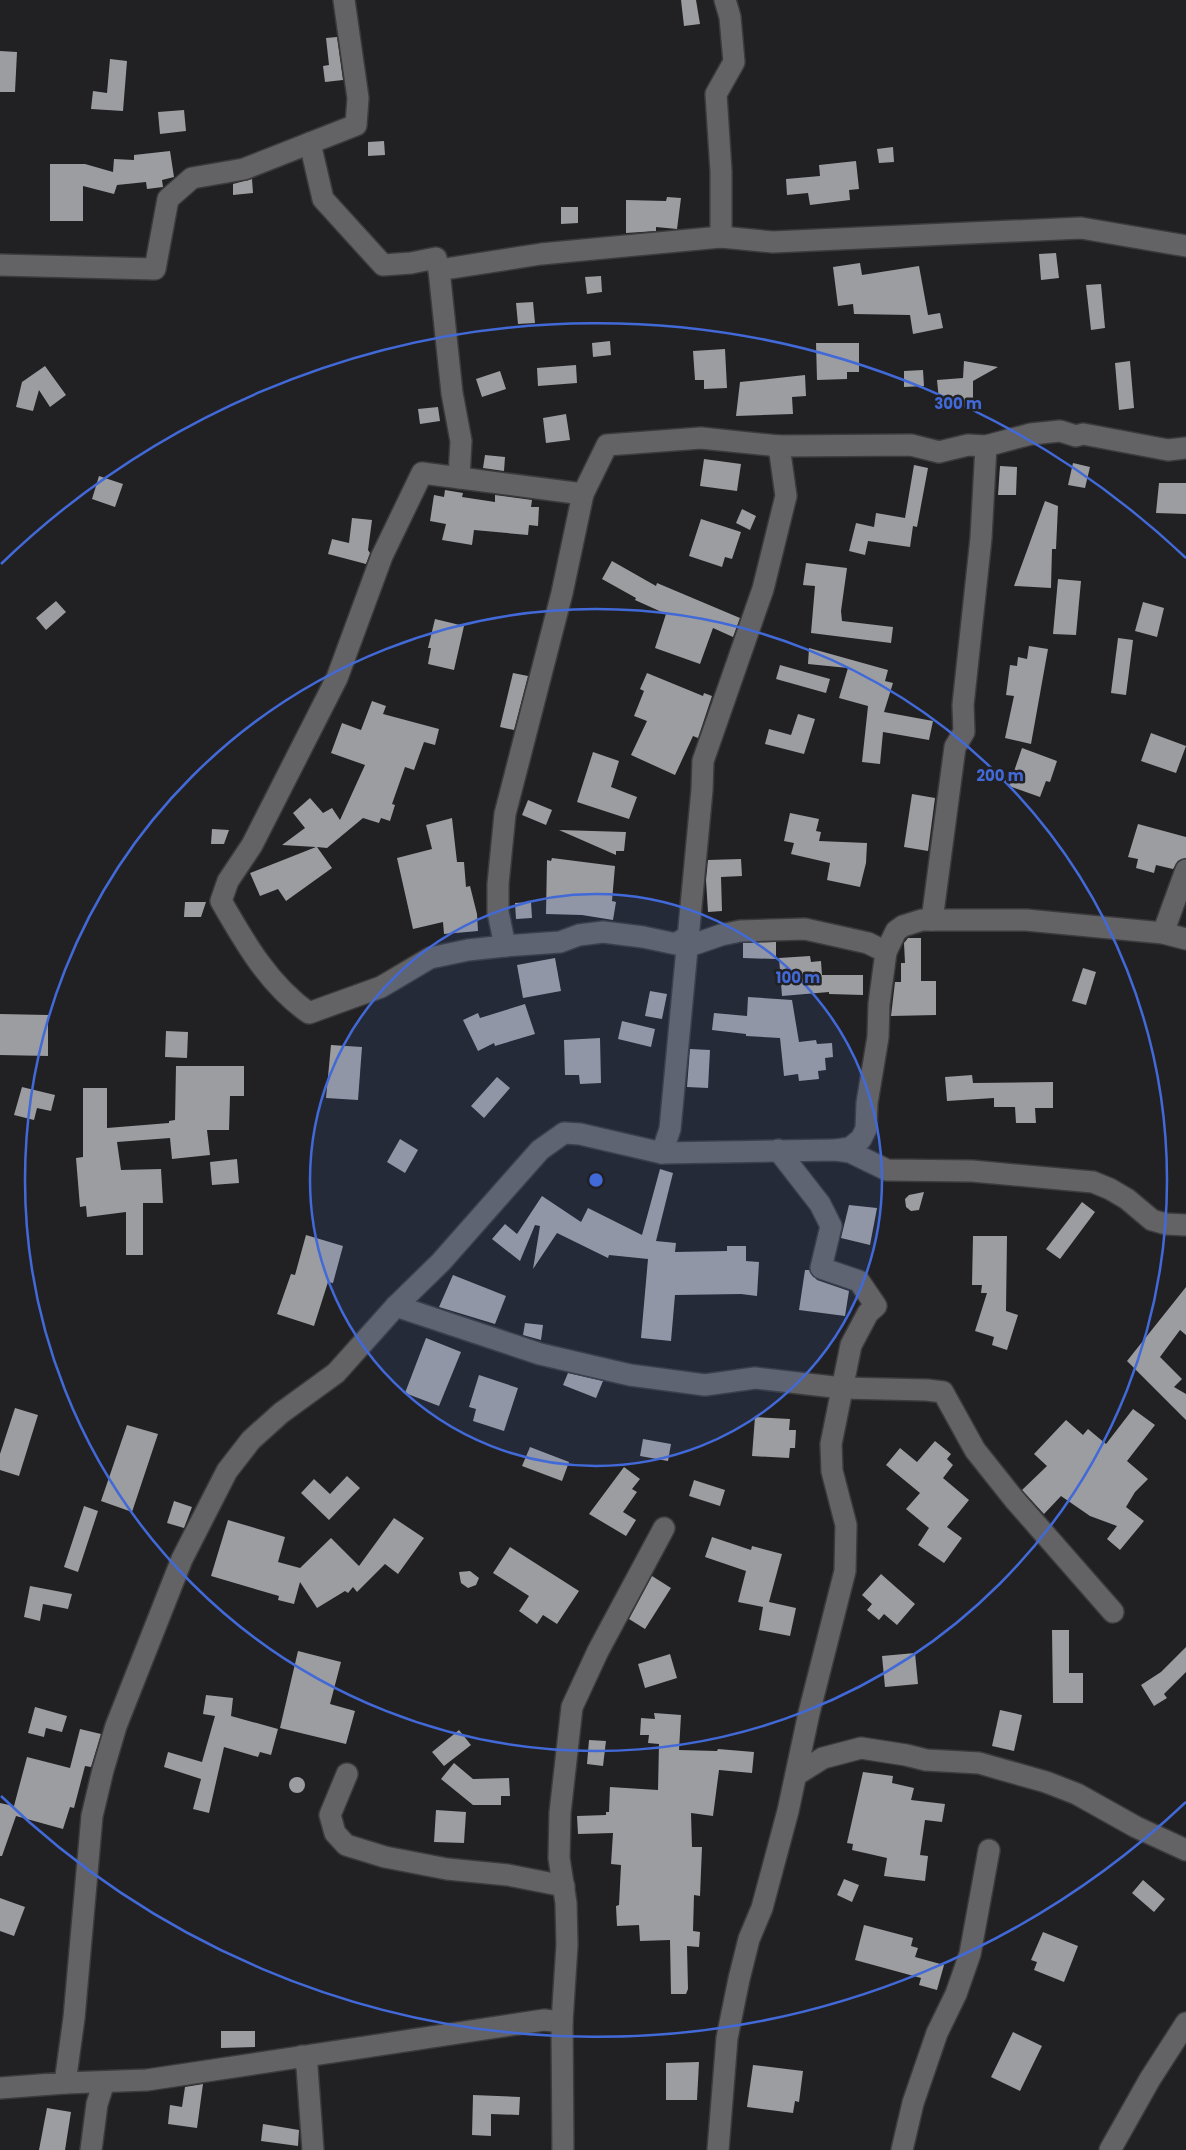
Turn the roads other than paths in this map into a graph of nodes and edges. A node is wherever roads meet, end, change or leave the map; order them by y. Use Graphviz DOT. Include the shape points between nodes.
graph roads {
  1 [pos="344,0"];
  2 [pos="725,0"];
  3 [pos="310,143"];
  4 [pos="721,237"];
  5 [pos="1186,246"];
  6 [pos="0,265"];
  7 [pos="438,270"];
  8 [pos="779,446"];
  9 [pos="986,446"];
  10 [pos="1186,448"];
  11 [pos="459,478"];
  12 [pos="583,494"];
  13 [pos="1186,870"];
  14 [pos="932,920"];
  15 [pos="1163,933"];
  16 [pos="688,936"];
  17 [pos="1186,940"];
  18 [pos="505,946"];
  19 [pos="886,952"];
  20 [pos="778,1150"];
  21 [pos="836,1150"];
  22 [pos="662,1153"];
  23 [pos="1186,1225"];
  24 [pos="396,1306"];
  25 [pos="842,1388"];
  26 [pos="664,1528"];
  27 [pos="1113,1612"];
  28 [pos="802,1743"];
  29 [pos="823,1758"];
  30 [pos="347,1774"];
  31 [pos="796,1775"];
  32 [pos="989,1850"];
  33 [pos="1186,1850"];
  34 [pos="564,1886"];
  35 [pos="562,2022"];
  36 [pos="1186,2023"];
  37 [pos="302,2056"];
  38 [pos="104,2082"];
  39 [pos="65,2084"];
  40 [pos="0,2088"];
  41 [pos="91,2150"];
  42 [pos="313,2150"];
  43 [pos="562,2150"];
  44 [pos="718,2150"];
  45 [pos="902,2150"];
  46 [pos="1110,2150"];
  1 -- 3 [label="street" via="358,98 356,125"];
  2 -- 4 [label="street" via="730,17 734,62 716,94"];
  3 -- 6 [label="street" via="244,169 192,178 168,199 155,269"];
  3 -- 7 [label="street" via="323,198 383,265 436,258"];
  4 -- 5 [label="street" via="773,242 1081,228"];
  4 -- 7 [label="street" via="541,254"];
  7 -- 11 [label="street" via="452,394 461,441"];
  8 -- 9 [label="street" via="911,445 939,452 968,445"];
  8 -- 12 [label="street" via="702,438 608,445"];
  8 -- 16 [label="street" via="786,496 763,589 703,761"];
  9 -- 10 [label="street" via="1011,438 1060,431 1168,450"];
  9 -- 14 [label="street" via="981,538 963,704 964,732 955,747"];
  11 -- 12 [label="street"];
  11 -- 18 [label="street" via="422,473 382,556 337,678 252,846 228,881 221,901 247,946 278,987 309,1013 381,987 430,958"];
  12 -- 18 [label="street" via="562,593 505,814 498,912"];
  13 -- 15 [label="street"];
  14 -- 15 [label="street" via="1026,920"];
  14 -- 19 [label="street" via="903,926 896,931"];
  15 -- 17 [label="street"];
  16 -- 18 [label="street" via="676,944 603,932 579,935 560,942"];
  16 -- 19 [label="street" via="695,944 740,931 805,929 868,943"];
  16 -- 22 [label="street" via="670,1130"];
  19 -- 21 [label="street" via="866,1129 861,1139 850,1148"];
  20 -- 21 [label="street"];
  20 -- 22 [label="street"];
  20 -- 25 [label="street" via="820,1204 832,1226 821,1268 859,1280 876,1306 868,1313 851,1345"];
  21 -- 23 [label="street" via="850,1152 887,1170 972,1171 1093,1182 1127,1199 1152,1220"];
  22 -- 24 [label="street" via="564,1133 540,1150 441,1262"];
  24 -- 25 [label="street" via="540,1354 630,1375 705,1385 755,1378"];
  24 -- 39 [label="street" via="336,1372 281,1412 251,1440 227,1471 182,1559 116,1726 92,1816"];
  25 -- 27 [label="street" via="943,1392 975,1450"];
  25 -- 28 [label="street" via="831,1453 832,1471 846,1525 845,1571"];
  26 -- 34 [label="street" via="572,1707 560,1813 559,1858"];
  28 -- 29 [label="street"];
  28 -- 31 [label="street"];
  29 -- 31 [label="street"];
  29 -- 33 [label="street" via="861,1748 926,1760 979,1763 1077,1794"];
  30 -- 34 [label="street" via="330,1815 335,1833 346,1845 385,1857 447,1869"];
  31 -- 44 [label="street" via="762,1908 749,1939 739,1979 727,2038"];
  32 -- 45 [label="street" via="970,1954 937,2033 913,2103"];
  34 -- 35 [label="street" via="567,1945"];
  35 -- 37 [label="street" via="544,2020"];
  35 -- 43 [label="street"];
  36 -- 46 [label="street" via="1150,2078"];
  37 -- 38 [label="street" via="148,2080"];
  37 -- 42 [label="street" via="307,2067"];
  38 -- 39 [label="street"];
  38 -- 41 [label="street" via="97,2104"];
  39 -- 40 [label="street"];
}
